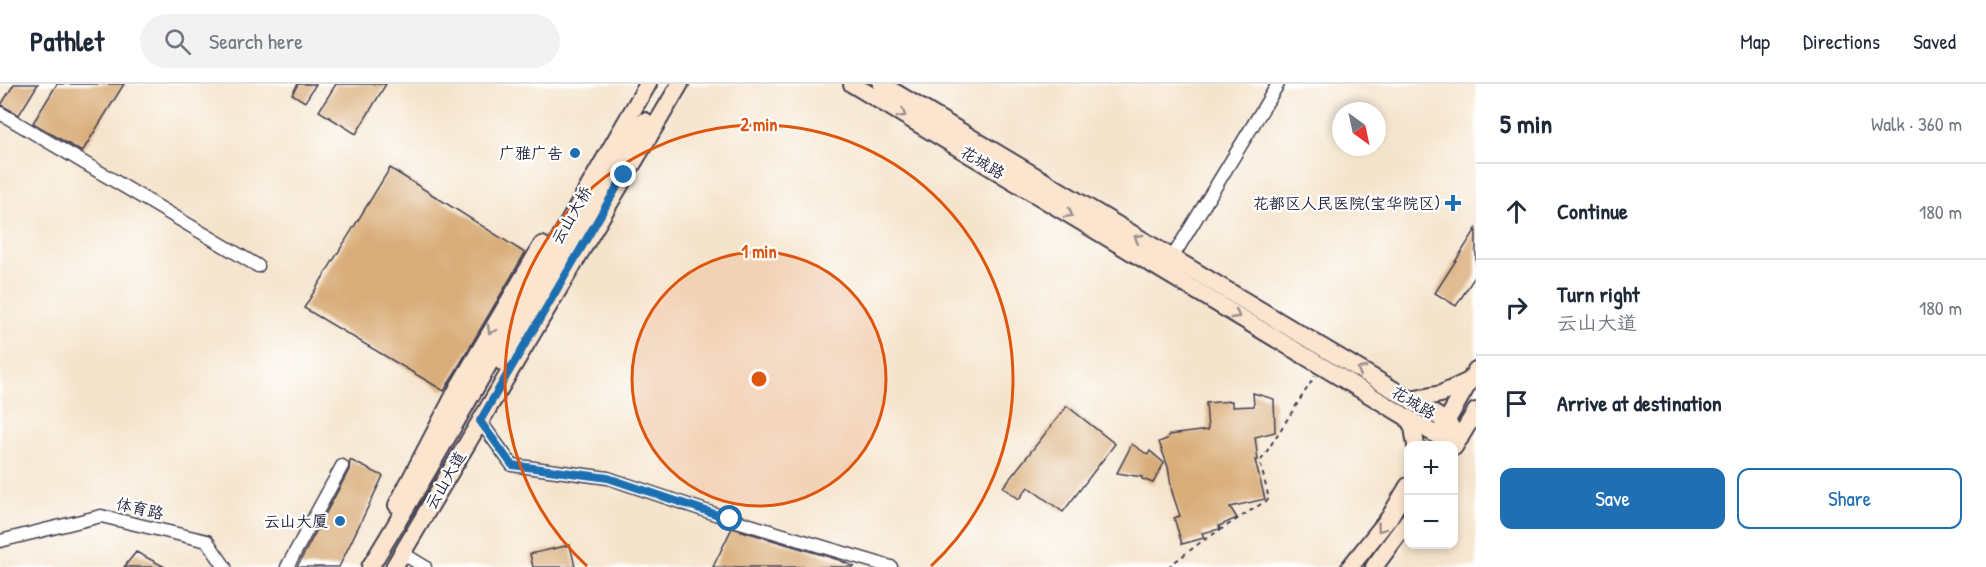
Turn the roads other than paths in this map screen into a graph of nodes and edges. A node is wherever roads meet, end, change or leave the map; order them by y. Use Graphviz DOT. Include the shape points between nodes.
graph roads {
  1 [pos="643,84"];
  2 [pos="648,84"];
  3 [pos="668,84"];
  4 [pos="680,84"];
  5 [pos="852,84"];
  6 [pos="1278,84"];
  7 [pos="887,86"];
  8 [pos="0,113"];
  9 [pos="554,256"];
  10 [pos="1172,258"];
  11 [pos="258,266"];
  12 [pos="1473,375"];
  13 [pos="1409,408"];
  14 [pos="1476,411"];
  15 [pos="480,421"];
  16 [pos="1439,434"];
  17 [pos="1415,441"];
  18 [pos="1457,441"];
  19 [pos="342,466"];
  20 [pos="1404,493"];
  21 [pos="1404,526"];
  22 [pos="0,541"];
  23 [pos="397,562"];
  24 [pos="225,567"];
  25 [pos="287,567"];
  26 [pos="369,567"];
  27 [pos="425,567"];
  28 [pos="891,567"];
  29 [pos="1350,567"];
  30 [pos="1374,567"];
  1 -- 26 [label="main road, 云山大道, one-way" via="524,273 459,386 402,493"];
  2 -- 9 [label="main road, 云山大桥"];
  3 -- 9 [label="main road, 云山大桥"];
  4 -- 15 [label="main road, 云山大道"];
  5 -- 13 [label="main road, 花城路, one-way" via="1321,366"];
  6 -- 10 [label="street"];
  10 -- 7 [label="main road, 花城路, one-way"];
  8 -- 11 [label="street"];
  9 -- 23 [label="main road, 云山大道"];
  9 -- 26 [label="main road, 云山大道"];
  13 -- 10 [label="main road, 花城路, one-way"];
  12 -- 13 [label="main road"];
  12 -- 16 [label="main road"];
  13 -- 16 [label="main road, 花城路"];
  13 -- 17 [label="main road"];
  14 -- 18 [label="main road"];
  15 -- 23 [label="main road, 云山大道"];
  15 -- 28 [label="street" via="512,465 608,478"];
  19 -- 25 [label="street"];
  20 -- 29 [label="main road, one-way"];
  21 -- 30 [label="main road"];
  22 -- 24 [label="street, 体育路" via="101,516 207,541"];
  23 -- 27 [label="street"];
}
